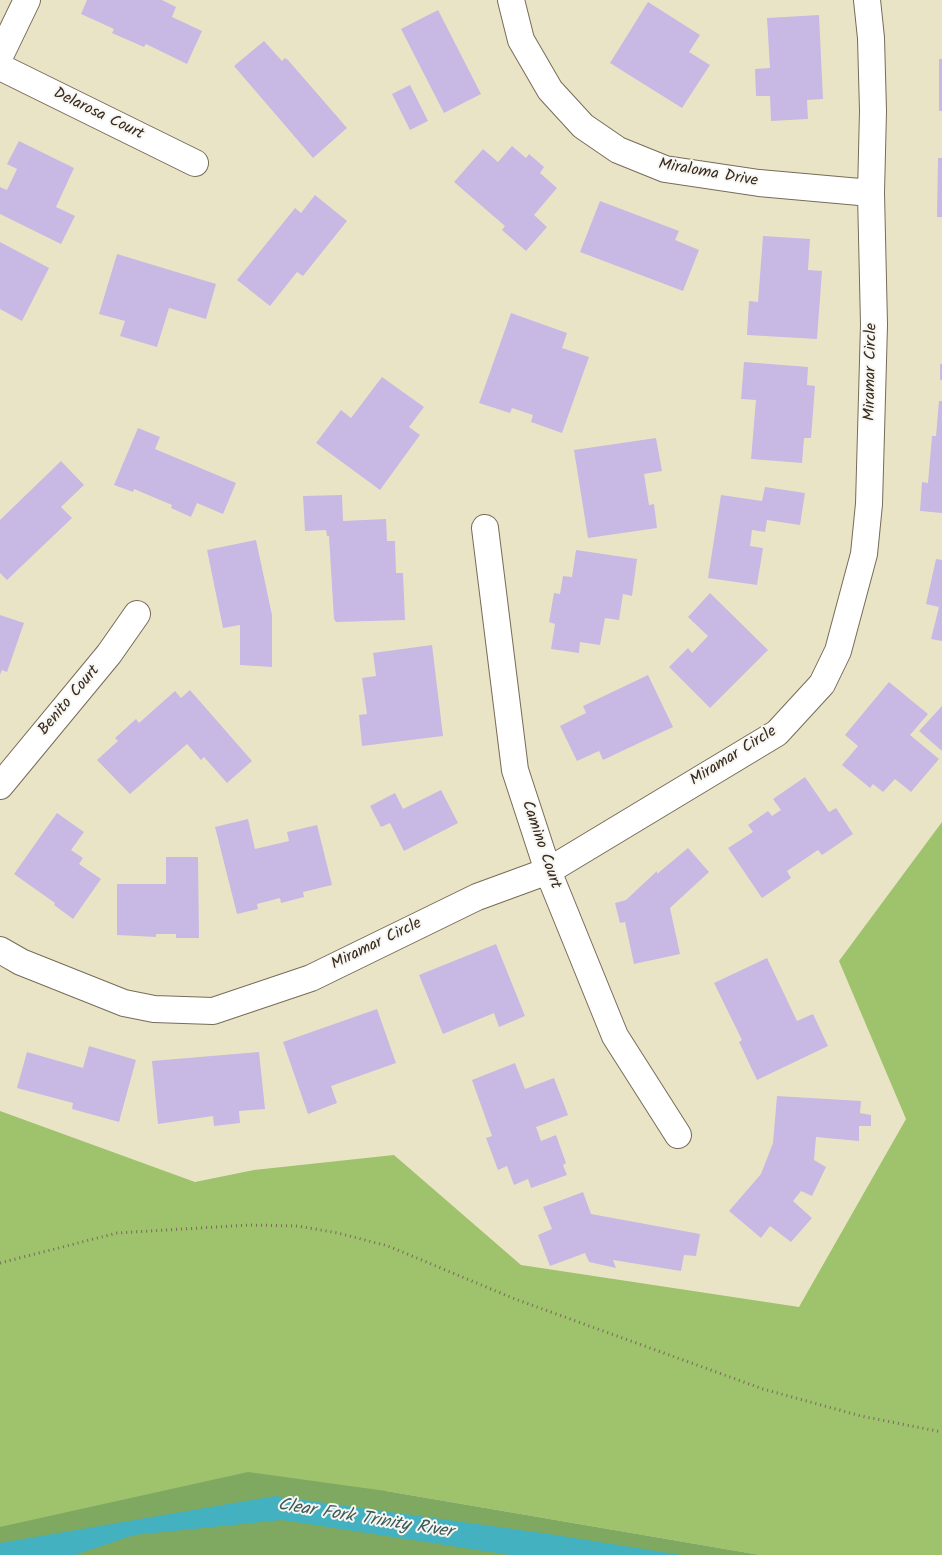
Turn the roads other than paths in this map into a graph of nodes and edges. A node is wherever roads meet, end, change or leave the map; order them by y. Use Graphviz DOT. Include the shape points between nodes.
graph roads {
  1 [pos="27,0"];
  2 [pos="511,0"];
  3 [pos="867,0"];
  4 [pos="0,56"];
  5 [pos="0,67"];
  6 [pos="195,164"];
  7 [pos="871,193"];
  8 [pos="486,528"];
  9 [pos="137,614"];
  10 [pos="0,786"];
  11 [pos="548,871"];
  12 [pos="0,950"];
  13 [pos="678,1135"];
  1 -- 4 [label="street"];
  2 -- 7 [label="street, Miraloma Drive" via="521,40 550,90 583,126 618,150 665,169 759,183"];
  3 -- 7 [label="street, Miramar Circle" via="873,111"];
  5 -- 6 [label="street, Delarosa Court"];
  7 -- 11 [label="street, Miramar Circle" via="874,325 870,504 864,554 838,651 822,684 778,733"];
  8 -- 11 [label="street, Camino Court" via="515,770"];
  9 -- 10 [label="street, Benito Court" via="109,654"];
  11 -- 12 [label="street, Miramar Circle" via="477,897 311,978 213,1011 154,1009 124,1003 21,962"];
  11 -- 13 [label="street, Camino Court" via="615,1036"];
}
